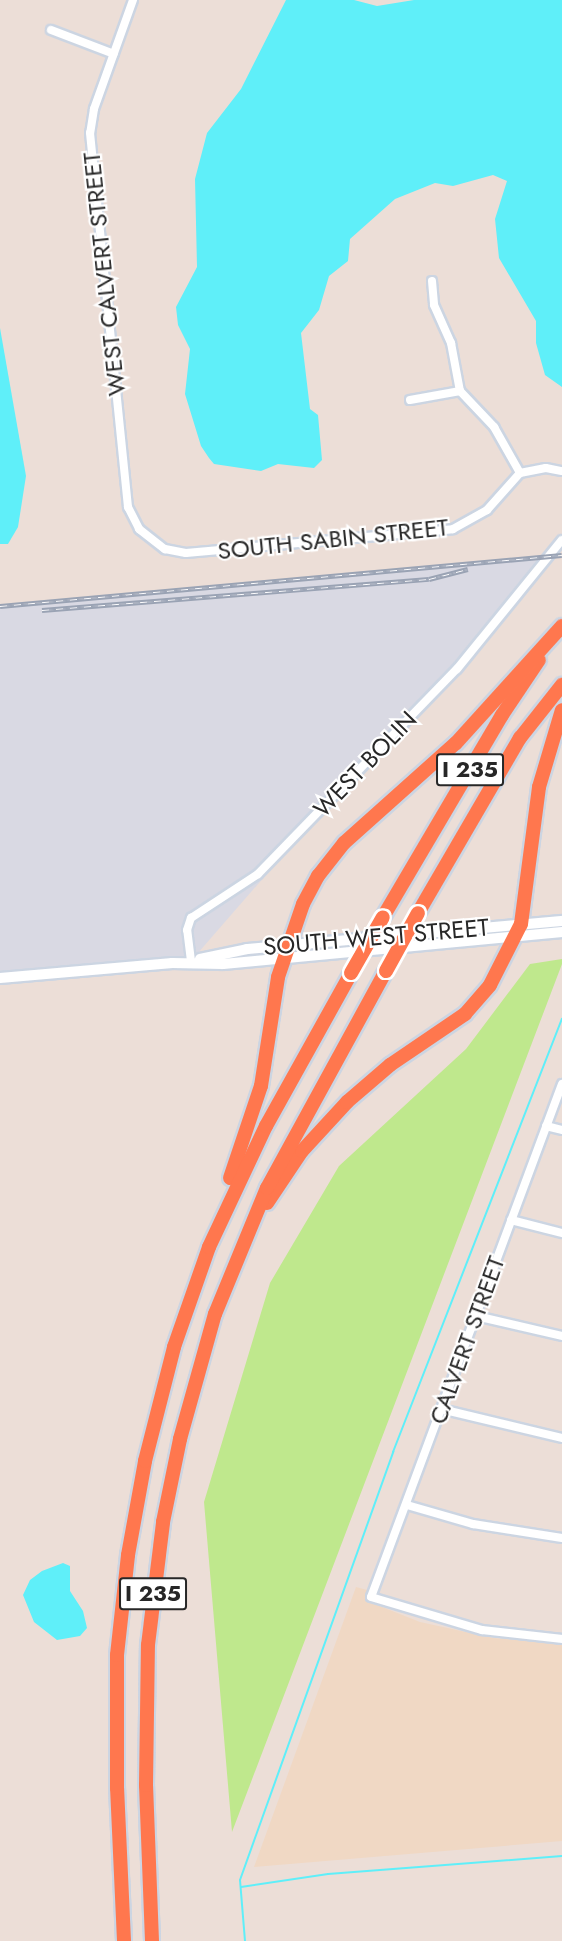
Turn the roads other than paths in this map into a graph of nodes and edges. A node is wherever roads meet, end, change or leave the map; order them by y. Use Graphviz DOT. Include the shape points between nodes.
graph roads {
  1 [pos="133,0"];
  2 [pos="51,30"];
  3 [pos="114,54"];
  4 [pos="432,281"];
  5 [pos="460,391"];
  6 [pos="410,400"];
  7 [pos="562,471"];
  8 [pos="520,473"];
  9 [pos="562,540"];
  10 [pos="156,544"];
  11 [pos="562,626"];
  12 [pos="562,686"];
  13 [pos="562,710"];
  14 [pos="562,921"];
  15 [pos="521,924"];
  16 [pos="562,932"];
  17 [pos="516,937"];
  18 [pos="290,945"];
  19 [pos="284,959"];
  20 [pos="191,961"];
  21 [pos="0,978"];
  22 [pos="562,1084"];
  23 [pos="546,1126"];
  24 [pos="562,1130"];
  25 [pos="511,1221"];
  26 [pos="562,1233"];
  27 [pos="237,1257"];
  28 [pos="191,1294"];
  29 [pos="476,1316"];
  30 [pos="562,1336"];
  31 [pos="441,1409"];
  32 [pos="562,1438"];
  33 [pos="407,1505"];
  34 [pos="562,1539"];
  35 [pos="562,1639"];
  36 [pos="124,1941"];
  37 [pos="153,1941"];
  1 -- 3 [label="street, WEST CALVERT STREET"];
  2 -- 3 [label="street"];
  3 -- 10 [label="street, WEST CALVERT STREET" via="94,109 91,155 128,507 139,529"];
  4 -- 5 [label="street" via="434,305 451,344"];
  5 -- 6 [label="street"];
  5 -- 8 [label="street" via="494,427"];
  7 -- 8 [label="street" via="546,468"];
  8 -- 10 [label="street, SOUTH SABIN STREET" via="486,510 453,529 186,553"];
  9 -- 20 [label="street, WEST BOLIN" via="457,669 258,874 191,918 187,930"];
  11 -- 18 [label="highway" via="438,761 344,843 303,904"];
  11 -- 28 [label="highway, I 235, bridge" via="502,715 351,973 243,1171"];
  12 -- 27 [label="highway, I 235, bridge" via="520,738 418,913 293,1135"];
  13 -- 15 [label="highway" via="539,787"];
  14 -- 15 [label="street, SOUTH WEST STREET"];
  15 -- 17 [label="highway"];
  15 -- 18 [label="street, SOUTH WEST STREET"];
  16 -- 17 [label="street, SOUTH WEST STREET"];
  17 -- 19 [label="street, SOUTH WEST STREET"];
  17 -- 27 [label="highway" via="490,985 465,1014 369,1081 318,1133 280,1184"];
  18 -- 19 [label="highway"];
  18 -- 20 [label="street, SOUTH WEST STREET" via="221,953"];
  19 -- 20 [label="street, SOUTH WEST STREET" via="223,964"];
  19 -- 28 [label="highway" via="254,1111"];
  20 -- 21 [label="street, SOUTH WEST STREET"];
  22 -- 23 [label="street, CALVERT STREET"];
  23 -- 24 [label="street"];
  23 -- 25 [label="street, CALVERT STREET"];
  25 -- 26 [label="street"];
  25 -- 29 [label="street, CALVERT STREET"];
  27 -- 37 [label="highway, I 235" via="215,1314 180,1439 154,1583 146,1698"];
  28 -- 36 [label="highway, I 235" via="145,1461 122,1603 117,1655 117,1788"];
  29 -- 30 [label="street"];
  29 -- 31 [label="street, CALVERT STREET"];
  31 -- 32 [label="street"];
  31 -- 33 [label="street, CALVERT STREET"];
  33 -- 34 [label="street" via="473,1524"];
  33 -- 35 [label="street, CALVERT STREET" via="371,1597 482,1630"];
}
